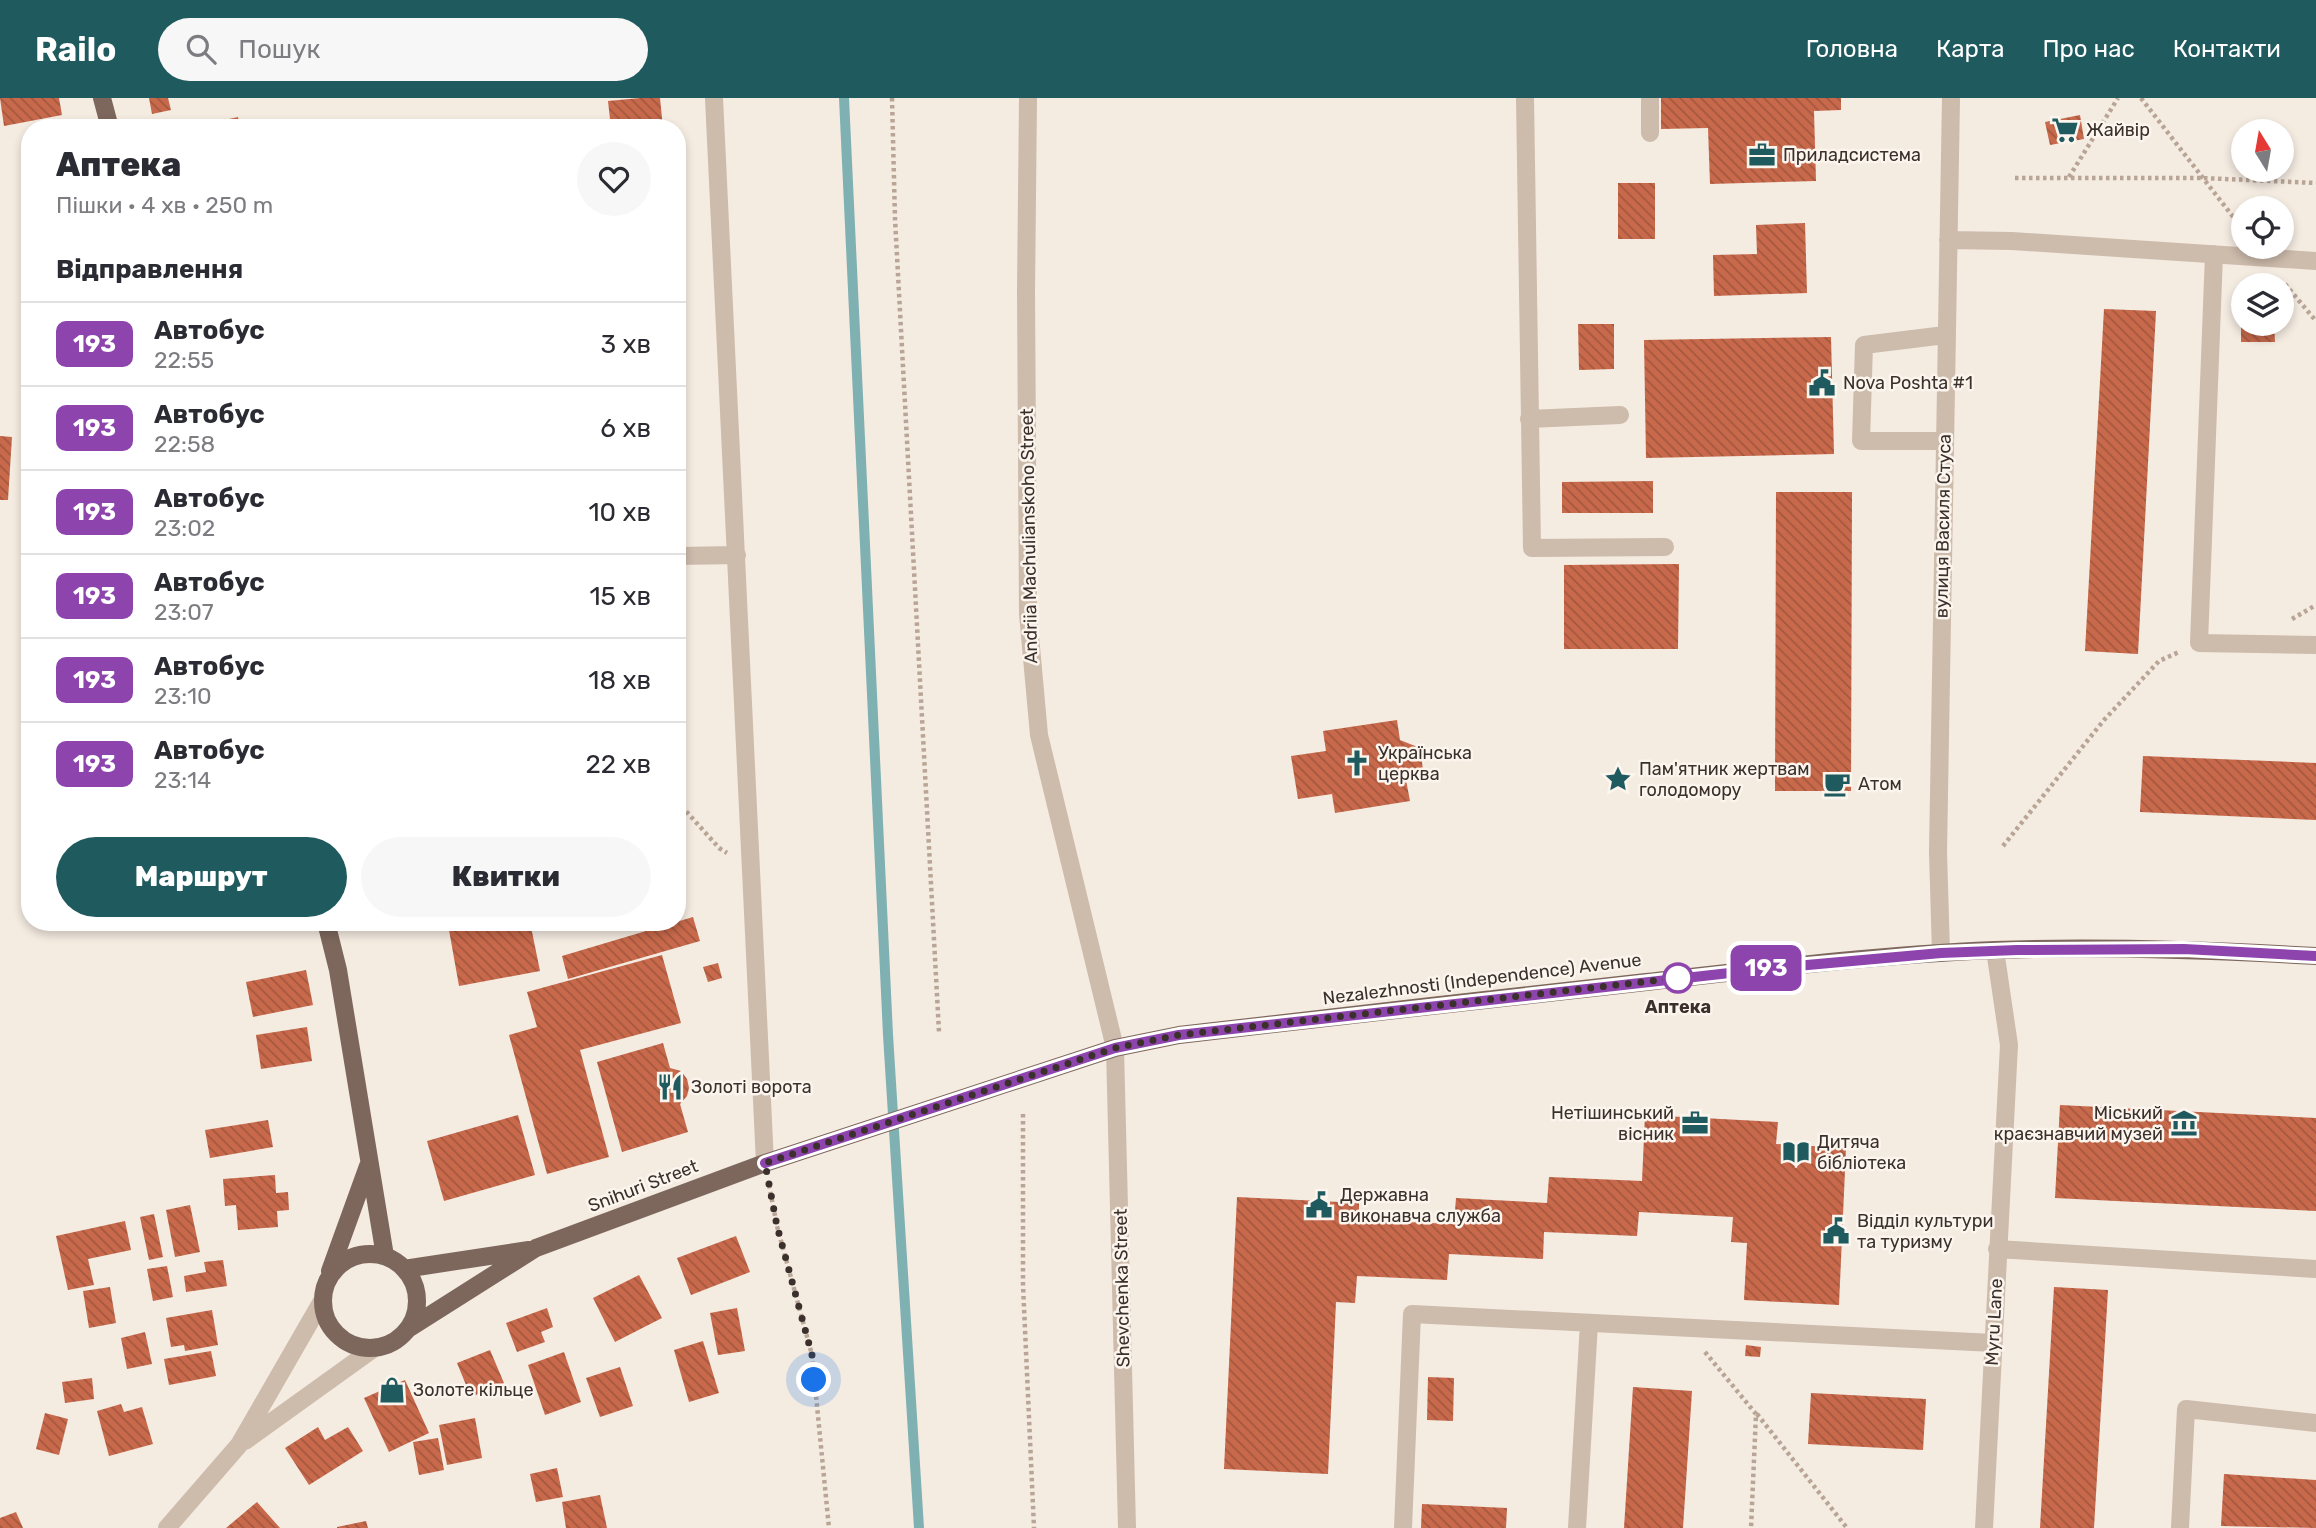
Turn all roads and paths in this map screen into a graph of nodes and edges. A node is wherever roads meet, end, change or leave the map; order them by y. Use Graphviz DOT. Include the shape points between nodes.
graph roads {
  1 [pos="102,98"];
  2 [pos="714,98"];
  3 [pos="892,98"];
  4 [pos="1028,98"];
  5 [pos="1525,98"];
  6 [pos="1650,98"];
  7 [pos="1951,98"];
  8 [pos="2118,98"];
  9 [pos="2141,98"];
  10 [pos="108,119"];
  11 [pos="1650,133"];
  12 [pos="2069,177"];
  13 [pos="2015,178"];
  14 [pos="2202,178"];
  15 [pos="2316,183"];
  16 [pos="2231,215"];
  17 [pos="1948,240"];
  18 [pos="2214,254"];
  19 [pos="2316,261"];
  20 [pos="1945,335"];
  21 [pos="1620,415"];
  22 [pos="1530,419"];
  23 [pos="1944,441"];
  24 [pos="1665,547"];
  25 [pos="737,555"];
  26 [pos="686,556"];
  27 [pos="2199,643"];
  28 [pos="2316,645"];
  29 [pos="686,811"];
  30 [pos="2003,846"];
  31 [pos="752,870"];
  32 [pos="328,931"];
  33 [pos="1995,950"];
  34 [pos="1941,953"];
  35 [pos="2316,956"];
  36 [pos="939,1032"];
  37 [pos="1115,1048"];
  38 [pos="1023,1114"];
  39 [pos="369,1163"];
  40 [pos="765,1163"];
  41 [pos="536,1248"];
  42 [pos="1997,1249"];
  43 [pos="386,1256"];
  44 [pos="404,1269"];
  45 [pos="2316,1269"];
  46 [pos="326,1282"];
  47 [pos="322,1301"];
  48 [pos="1588,1322"];
  49 [pos="1685,1328"];
  50 [pos="408,1329"];
  51 [pos="1993,1343"];
  52 [pos="373,1349"];
  53 [pos="1756,1414"];
  54 [pos="2316,1423"];
  55 [pos="239,1445"];
  56 [pos="169,1527"];
  57 [pos="829,1528"];
  58 [pos="1034,1528"];
  59 [pos="1127,1528"];
  60 [pos="1402,1528"];
  61 [pos="1577,1528"];
  62 [pos="1751,1528"];
  63 [pos="1847,1528"];
  64 [pos="1984,1528"];
  65 [pos="2180,1528"];
  1 -- 10 [label="main road"];
  2 -- 25 [label="street"];
  3 -- 36 [label="path"];
  4 -- 37 [label="street, Andriia Machulianskoho Street" via="1027,614 1038,735"];
  5 -- 22 [label="street"];
  6 -- 11 [label="street"];
  7 -- 17 [label="street, вулиця Василя Стуса"];
  8 -- 12 [label="path"];
  9 -- 14 [label="path"];
  12 -- 13 [label="path"];
  12 -- 14 [label="path"];
  14 -- 15 [label="path"];
  14 -- 16 [label="path"];
  17 -- 18 [label="street"];
  17 -- 20 [label="street, вулиця Василя Стуса"];
  18 -- 19 [label="street"];
  18 -- 27 [label="street"];
  20 -- 23 [label="street, вулиця Василя Стуса"];
  20 -- 23 [label="street" via="1864,345 1861,441"];
  21 -- 22 [label="street"];
  22 -- 24 [label="street" via="1532,548"];
  23 -- 34 [label="street, вулиця Василя Стуса" via="1938,852"];
  25 -- 26 [label="street"];
  25 -- 31 [label="street"];
  27 -- 28 [label="street"];
  27 -- 30 [label="path" via="2159,662 2104,720"];
  29 -- 31 [label="path" via="719,848"];
  31 -- 40 [label="street"];
  32 -- 39 [label="main road"];
  33 -- 34 [label="main road, Nezalezhnosti (Independence) Avenue"];
  33 -- 35 [label="main road, Nezalezhnosti (Independence) Avenue" via="2184,949"];
  33 -- 42 [label="street, Myru Lane" via="2009,1045"];
  34 -- 37 [label="main road, Nezalezhnosti (Independence) Avenue" via="1578,989 1179,1035"];
  37 -- 40 [label="main road, Nezalezhnosti (Independence) Avenue"];
  37 -- 59 [label="street, Shevchenka Street"];
  38 -- 58 [label="path" via="1023,1285"];
  39 -- 43 [label="main road"];
  39 -- 46 [label="main road"];
  40 -- 41 [label="main road, Snihuri Street"];
  40 -- 57 [label="path" via="812,1355"];
  41 -- 44 [label="main road, Snihuri Street"];
  41 -- 50 [label="main road, Snihuri Street"];
  42 -- 45 [label="street"];
  42 -- 51 [label="street, Myru Lane"];
  43 -- 44 [label="main road"];
  43 -- 46 [label="main road" via="351,1258"];
  44 -- 50 [label="main road" via="417,1298"];
  46 -- 47 [label="main road"];
  47 -- 52 [label="main road" via="337,1335 357,1347"];
  47 -- 55 [label="street"];
  48 -- 49 [label="street"];
  48 -- 60 [label="street" via="1412,1314"];
  48 -- 61 [label="street"];
  49 -- 51 [label="street"];
  49 -- 53 [label="path"];
  50 -- 52 [label="main road" via="398,1339"];
  51 -- 64 [label="street, Myru Lane"];
  52 -- 55 [label="street"];
  53 -- 62 [label="path"];
  53 -- 63 [label="path"];
  54 -- 65 [label="street" via="2186,1409"];
  55 -- 56 [label="street"];
}
